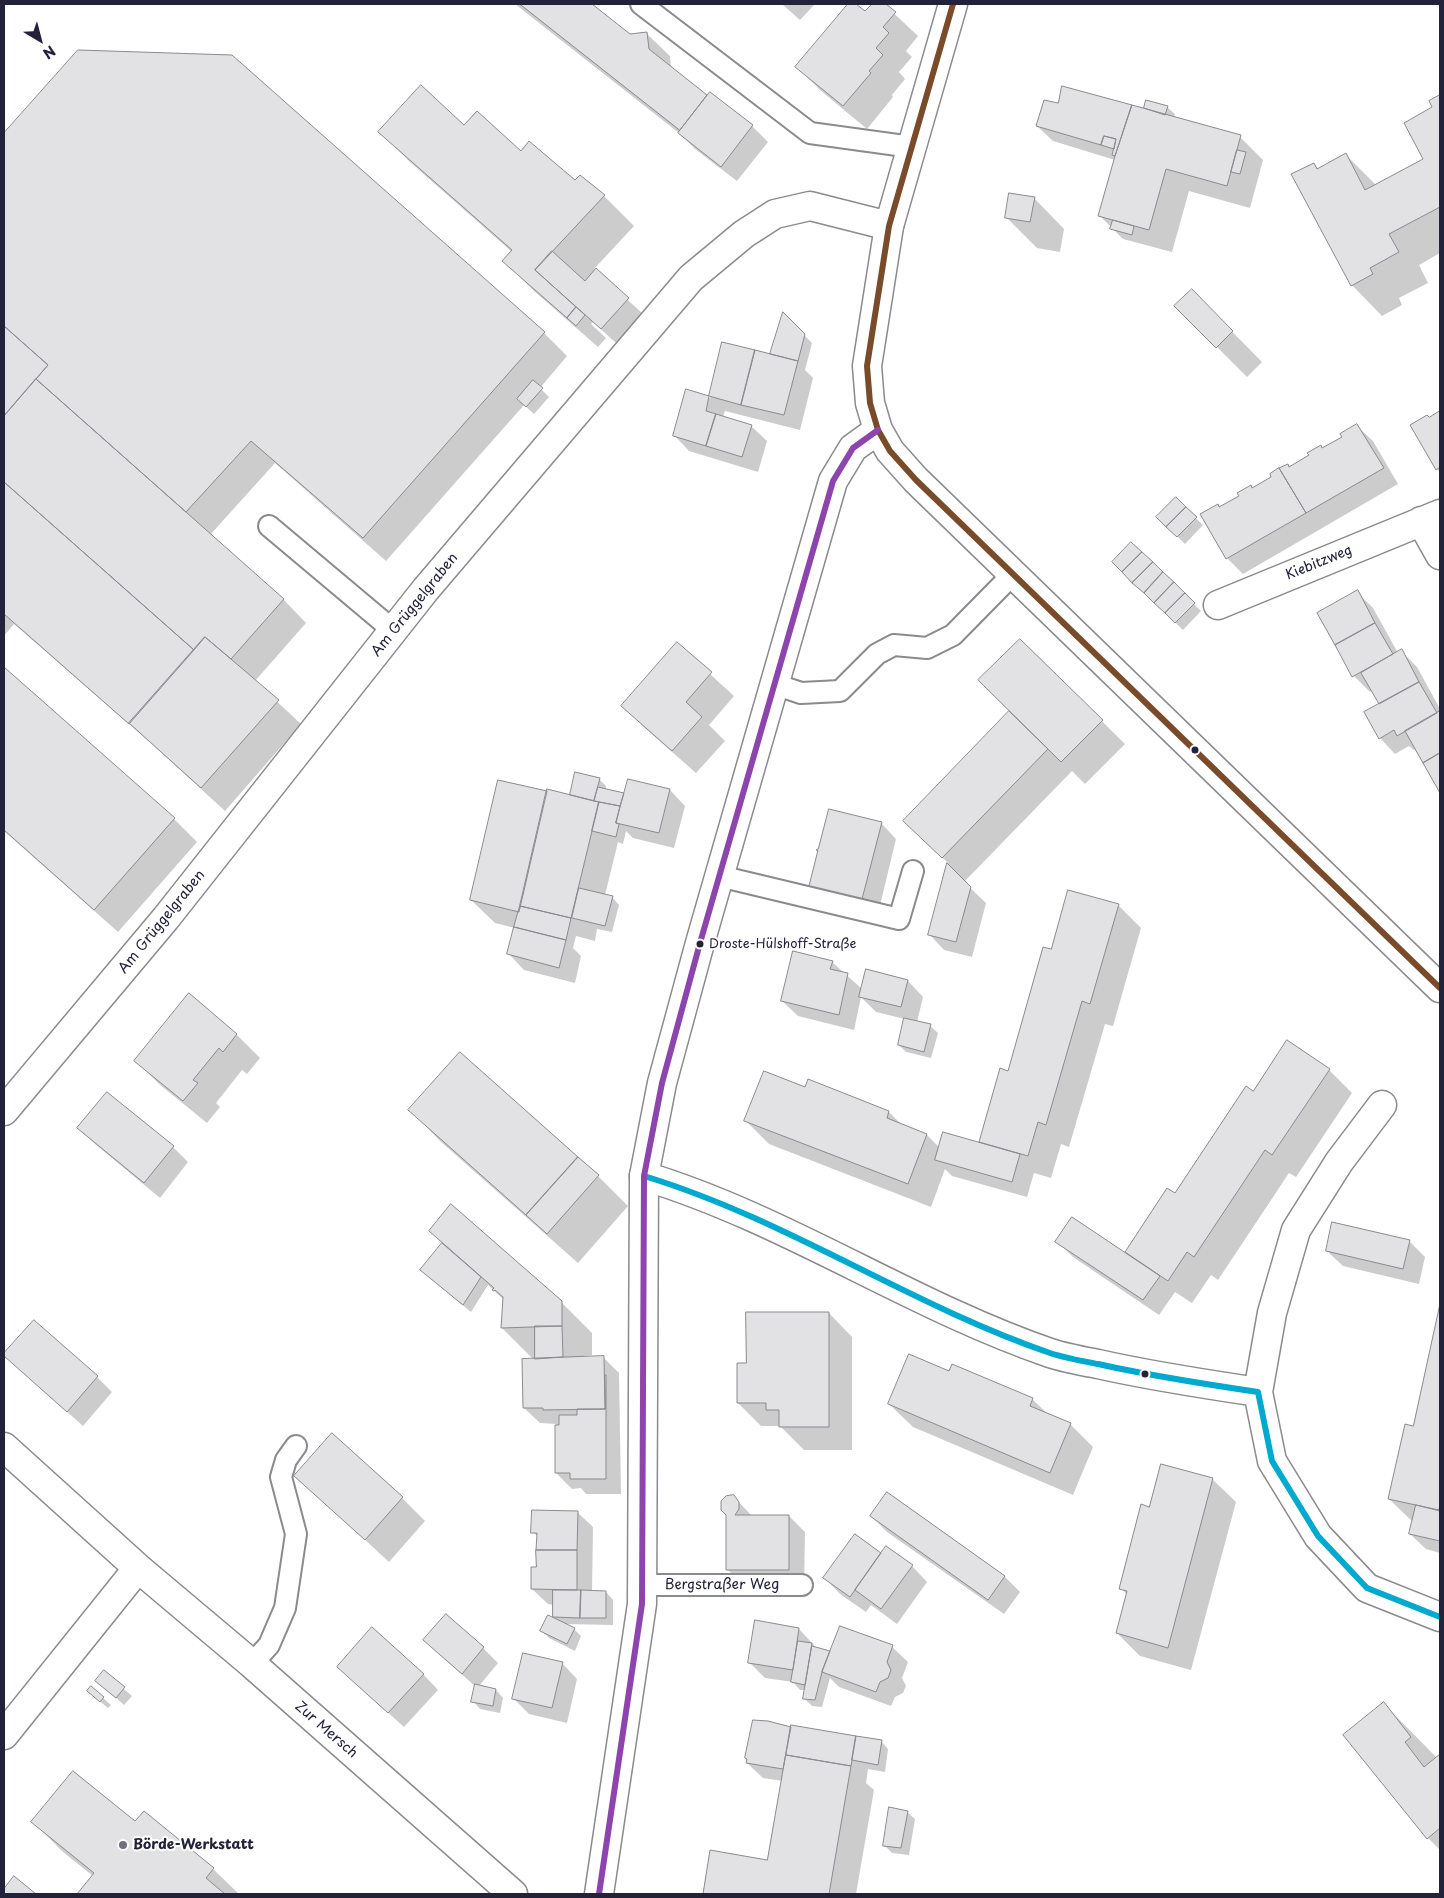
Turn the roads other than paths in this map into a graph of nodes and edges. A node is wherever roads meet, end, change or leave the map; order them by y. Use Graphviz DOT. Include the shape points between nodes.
graph roads {
  1 [pos="641,4"];
  2 [pos="953,4"];
  3 [pos="912,147"];
  4 [pos="889,226"];
  5 [pos="878,430"];
  6 [pos="1431,517"];
  7 [pos="269,526"];
  8 [pos="1440,555"];
  9 [pos="1013,574"];
  10 [pos="1218,604"];
  11 [pos="394,631"];
  12 [pos="774,684"];
  13 [pos="913,871"];
  14 [pos="719,876"];
  15 [pos="1440,988"];
  16 [pos="1382,1105"];
  17 [pos="4,1111"];
  18 [pos="644,1176"];
  19 [pos="1258,1392"];
  20 [pos="296,1446"];
  21 [pos="4,1447"];
  22 [pos="138,1568"];
  23 [pos="642,1585"];
  24 [pos="802,1585"];
  25 [pos="1440,1618"];
  26 [pos="252,1664"];
  27 [pos="4,1735"];
  28 [pos="513,1894"];
  29 [pos="600,1894"];
  1 -- 3 [label="lane" via="810,133"];
  2 -- 3 [label="street"];
  3 -- 4 [label="street"];
  4 -- 5 [label="street" via="867,366 870,403"];
  4 -- 11 [label="street, Am Grüggelgraben" via="810,206 776,214 744,234 691,278 426,589"];
  5 -- 9 [label="street" via="890,451 916,480"];
  5 -- 12 [label="street" via="853,448 833,481"];
  6 -- 8 [label="street, Kiebitzweg"];
  6 -- 10 [label="street, Kiebitzweg"];
  7 -- 11 [label="lane"];
  9 -- 12 [label="lane" via="953,635 928,648 894,645 877,654 840,691 801,693"];
  9 -- 15 [label="street"];
  11 -- 17 [label="street, Am Grüggelgraben" via="166,918"];
  12 -- 14 [label="street"];
  13 -- 14 [label="lane" via="899,919"];
  14 -- 18 [label="street" via="662,1083"];
  16 -- 19 [label="street" via="1338,1162 1296,1230 1272,1313"];
  18 -- 19 [label="street" via="741,1212 974,1324 1052,1354 1149,1376"];
  18 -- 23 [label="street"];
  19 -- 25 [label="street" via="1272,1461 1318,1536 1367,1588"];
  20 -- 26 [label="lane" via="286,1460 281,1477 296,1534 285,1608 268,1644"];
  21 -- 22 [label="street, Zur Mersch"];
  22 -- 26 [label="street, Zur Mersch"];
  22 -- 27 [label="street"];
  23 -- 24 [label="lane, Bergstraßer Weg"];
  23 -- 29 [label="street" via="642,1604"];
  26 -- 28 [label="street, Zur Mersch"];
}
